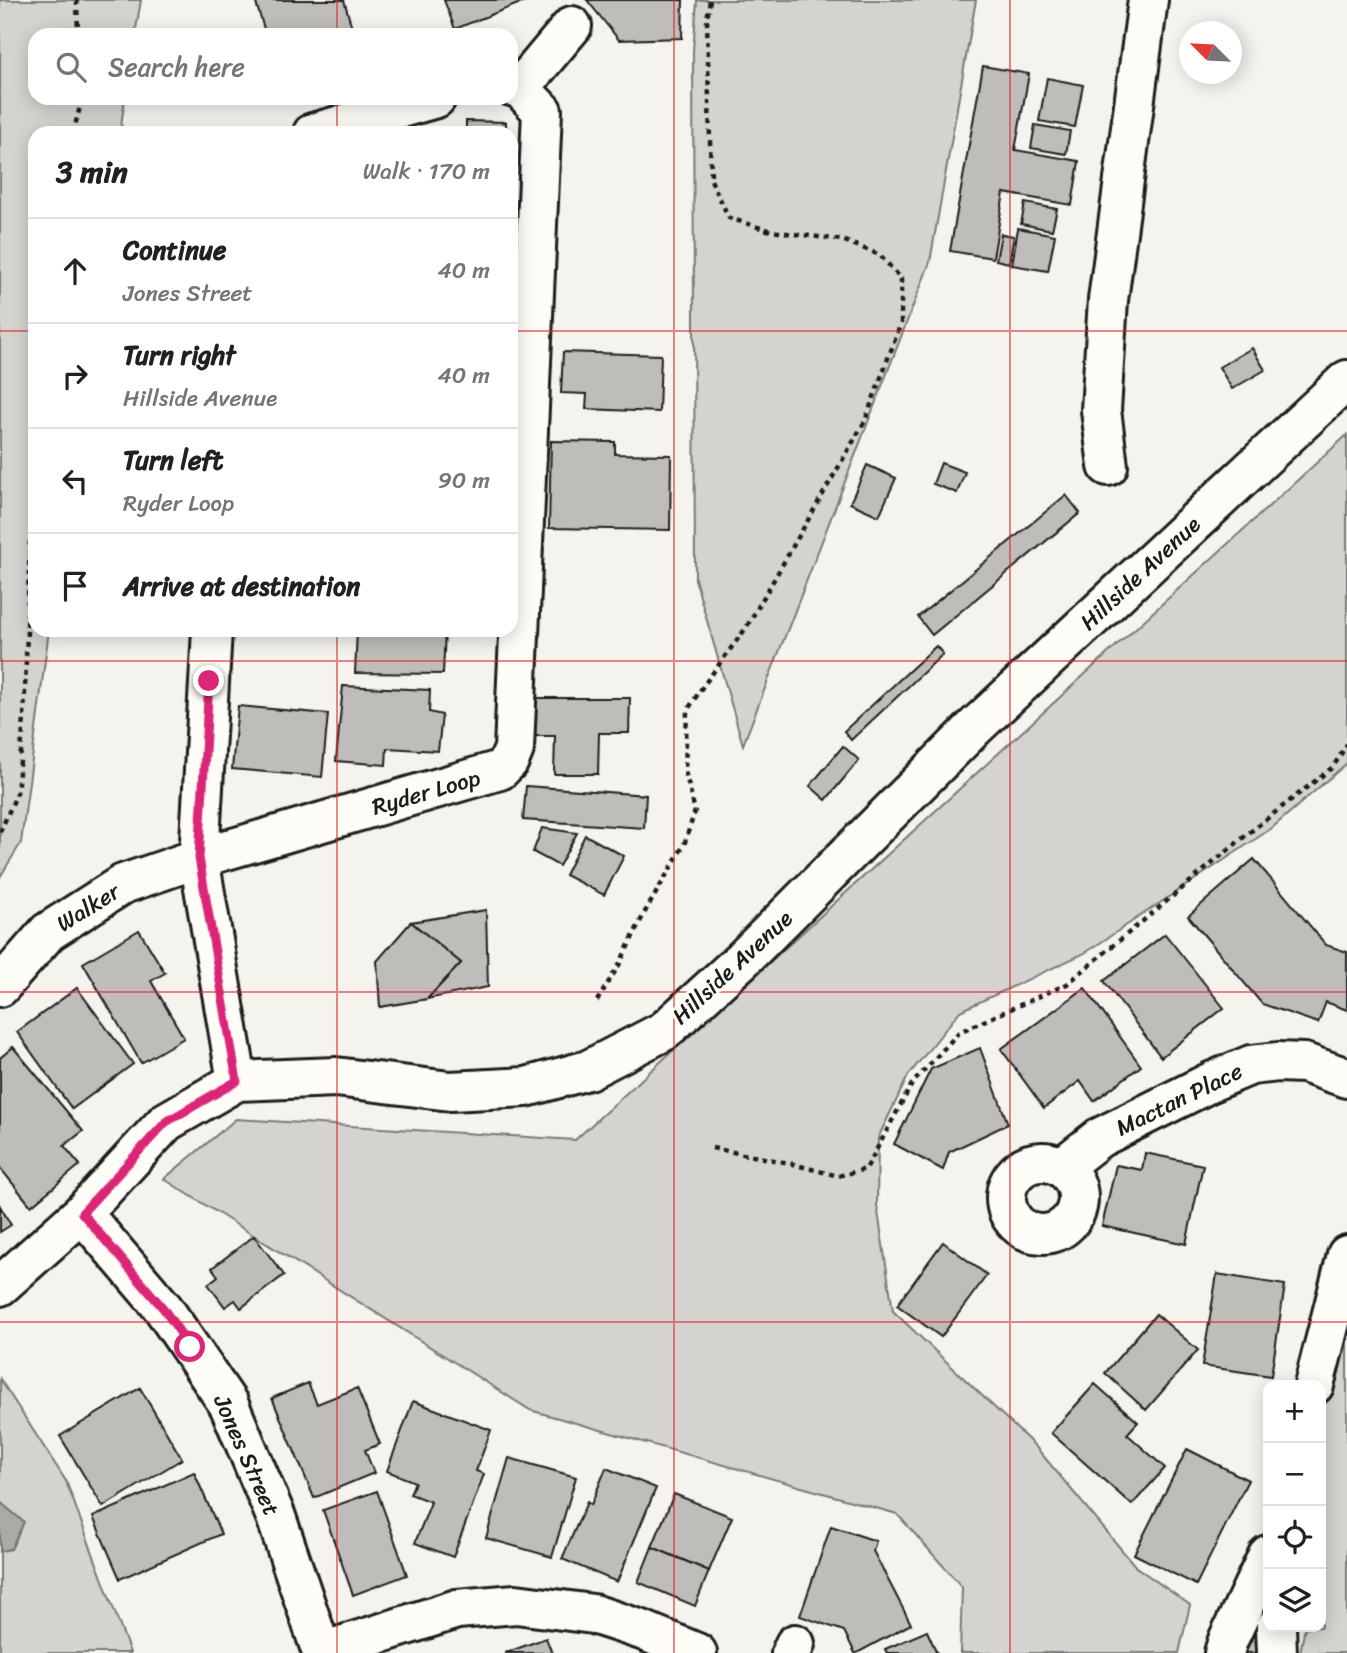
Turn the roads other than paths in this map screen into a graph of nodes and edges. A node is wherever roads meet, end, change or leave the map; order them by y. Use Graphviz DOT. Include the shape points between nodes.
graph roads {
  1 [pos="1148,0"];
  2 [pos="572,26"];
  3 [pos="518,85"];
  4 [pos="518,89"];
  5 [pos="411,105"];
  6 [pos="338,126"];
  7 [pos="1347,380"];
  8 [pos="1108,466"];
  9 [pos="212,637"];
  10 [pos="199,858"];
  11 [pos="0,988"];
  12 [pos="1347,1078"];
  13 [pos="237,1081"];
  14 [pos="1062,1167"];
  15 [pos="82,1213"];
  16 [pos="1347,1255"];
  17 [pos="0,1286"];
  18 [pos="1315,1380"];
  19 [pos="1263,1566"];
  20 [pos="1276,1632"];
  21 [pos="645,1641"];
  22 [pos="322,1653"];
  23 [pos="697,1653"];
  24 [pos="1224,1653"];
  25 [pos="1277,1653"];
  1 -- 8 [label="street" via="1108,300 1101,410"];
  2 -- 3 [label="street"];
  4 -- 10 [label="street, Ryder Loop" via="542,111 514,749 500,770"];
  5 -- 6 [label="street"];
  7 -- 13 [label="street, Hillside Avenue" via="976,726 743,959 664,1031 588,1070 526,1087 450,1091 336,1077"];
  9 -- 10 [label="street"];
  10 -- 11 [label="street, Walker" via="123,884 90,904 48,932"];
  10 -- 13 [label="street"];
  12 -- 14 [label="street, Mactan Place" via="1304,1063 1251,1065 1098,1138"];
  13 -- 15 [label="street, Hillside Avenue" via="166,1122"];
  15 -- 17 [label="street, Hillside Avenue"];
  15 -- 22 [label="street, Jones Street" via="163,1308 229,1405 276,1517"];
  16 -- 18 [label="street"];
  19 -- 24 [label="street"];
  20 -- 25 [label="street"];
  21 -- 22 [label="street" via="593,1614 516,1604 457,1609"];
  21 -- 23 [label="street"];
}
